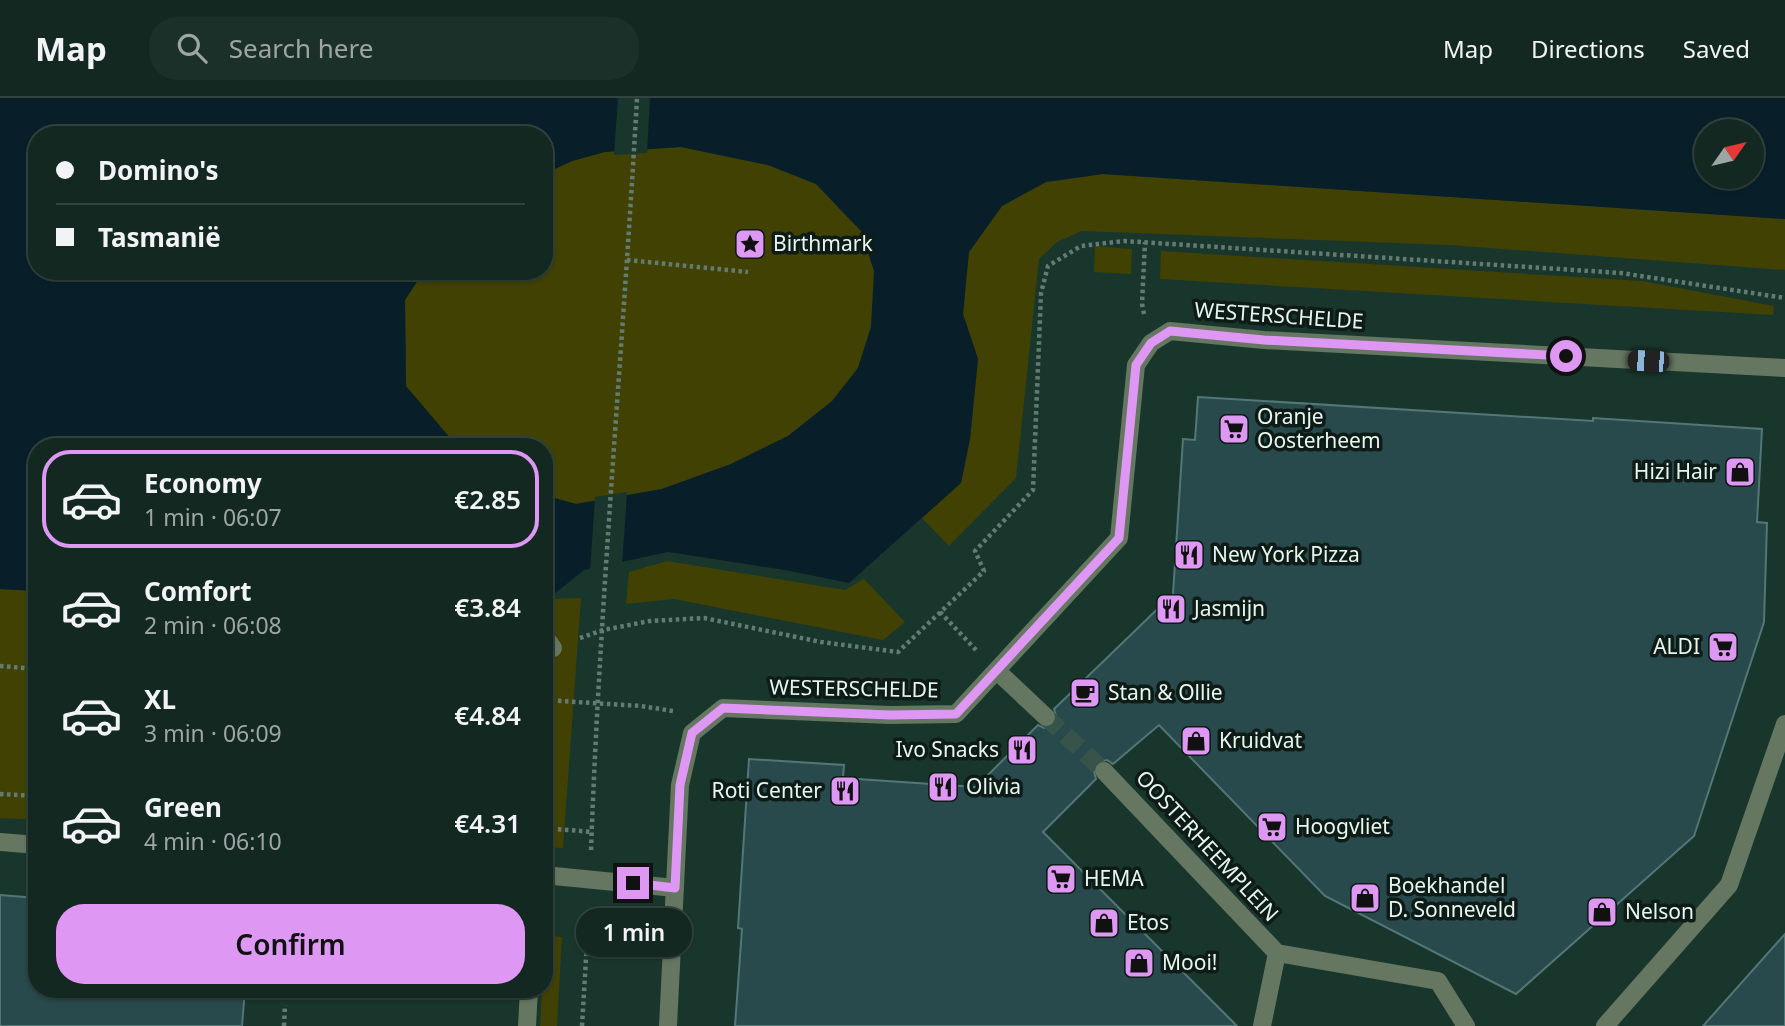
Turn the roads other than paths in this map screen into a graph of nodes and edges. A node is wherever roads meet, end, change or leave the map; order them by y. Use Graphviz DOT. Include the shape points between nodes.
graph roads {
  1 [pos="1785,368"];
  2 [pos="997,671"];
  3 [pos="1046,717"];
  4 [pos="1785,724"];
  5 [pos="1104,771"];
  6 [pos="0,842"];
  7 [pos="28,844"];
  8 [pos="553,876"];
  9 [pos="675,888"];
  10 [pos="1277,953"];
  11 [pos="529,998"];
  12 [pos="527,1026"];
  13 [pos="668,1026"];
  14 [pos="1262,1026"];
  15 [pos="1466,1026"];
  16 [pos="1605,1026"];
  1 -- 2 [label="street, WESTERSCHELDE" via="1170,331 1151,343 1136,365 1119,538"];
  2 -- 3 [label="street"];
  2 -- 9 [label="street, WESTERSCHELDE" via="956,714 723,708 692,733 680,785"];
  4 -- 16 [label="street" via="1729,885"];
  5 -- 10 [label="street, OOSTERHEEMPLEIN"];
  6 -- 7 [label="street"];
  8 -- 9 [label="street"];
  9 -- 13 [label="street"];
  10 -- 14 [label="street, OOSTERHEEMPLEIN"];
  10 -- 15 [label="street, OOSTERHEEMPLEIN" via="1438,981"];
  11 -- 12 [label="street"];
}
